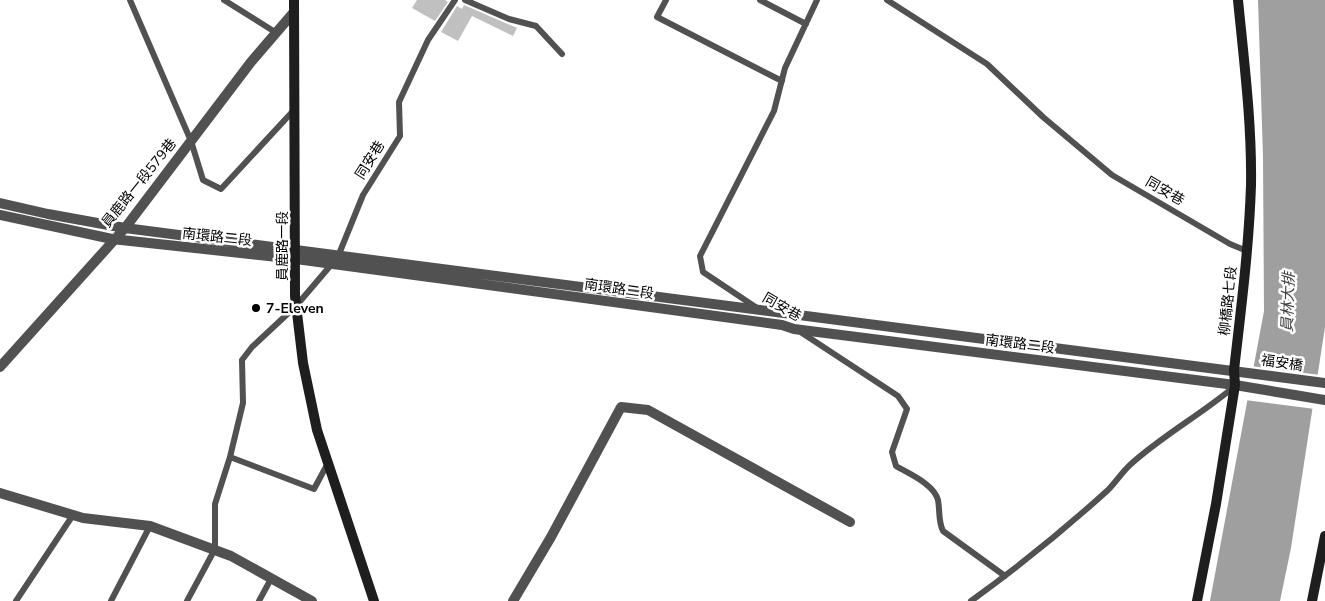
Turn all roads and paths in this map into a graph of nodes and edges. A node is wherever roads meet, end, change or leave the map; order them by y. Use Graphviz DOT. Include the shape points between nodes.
graph roads {
  1 [pos="130,0"];
  2 [pos="224,0"];
  3 [pos="294,0"];
  4 [pos="455,0"];
  5 [pos="465,0"];
  6 [pos="666,0"];
  7 [pos="760,0"];
  8 [pos="817,0"];
  9 [pos="887,0"];
  10 [pos="1238,0"];
  11 [pos="294,12"];
  12 [pos="806,24"];
  13 [pos="275,32"];
  14 [pos="562,54"];
  15 [pos="782,81"];
  16 [pos="294,110"];
  17 [pos="191,141"];
  18 [pos="0,202"];
  19 [pos="0,215"];
  20 [pos="125,228"];
  21 [pos="112,239"];
  22 [pos="1246,251"];
  23 [pos="296,254"];
  24 [pos="339,254"];
  25 [pos="331,265"];
  26 [pos="296,306"];
  27 [pos="759,309"];
  28 [pos="794,329"];
  29 [pos="0,367"];
  30 [pos="1234,370"];
  31 [pos="1325,383"];
  32 [pos="1240,386"];
  33 [pos="1325,400"];
  34 [pos="230,458"];
  35 [pos="328,463"];
  36 [pos="0,493"];
  37 [pos="73,515"];
  38 [pos="850,522"];
  39 [pos="150,526"];
  40 [pos="1325,536"];
  41 [pos="215,549"];
  42 [pos="1005,576"];
  43 [pos="272,577"];
  44 [pos="16,601"];
  45 [pos="111,601"];
  46 [pos="187,601"];
  47 [pos="259,601"];
  48 [pos="312,601"];
  49 [pos="374,601"];
  50 [pos="512,601"];
  51 [pos="971,601"];
  52 [pos="1197,601"];
  53 [pos="1312,601"];
  1 -- 17 [label="lane"];
  2 -- 13 [label="lane"];
  3 -- 11 [label="main road, 員鹿路一段"];
  4 -- 24 [label="lane, 同安巷" via="428,40 399,102 400,136 363,195"];
  5 -- 14 [label="lane" via="536,26"];
  6 -- 15 [label="lane" via="657,17"];
  7 -- 12 [label="lane"];
  8 -- 12 [label="lane, 同安巷"];
  9 -- 22 [label="lane, 同安巷" via="987,64 1112,175"];
  10 -- 22 [label="main road, 柳橋路七段" via="1251,184"];
  11 -- 13 [label="street, 員鹿路一段579巷"];
  11 -- 16 [label="main road, 員鹿路一段"];
  12 -- 15 [label="lane, 同安巷"];
  13 -- 17 [label="street, 員鹿路一段579巷"];
  15 -- 27 [label="lane, 同安巷" via="774,112 700,256 703,272"];
  16 -- 17 [label="lane" via="221,189 203,180"];
  16 -- 23 [label="main road, 員鹿路一段"];
  17 -- 20 [label="street, 員鹿路一段579巷"];
  18 -- 20 [label="street, 南環路二段"];
  19 -- 21 [label="street, 南環路二段"];
  20 -- 21 [label="street, 員鹿路一段579巷"];
  20 -- 23 [label="street, 南環路二段"];
  21 -- 23 [label="street, 南環路二段"];
  21 -- 29 [label="street, 員鹿路一段579巷"];
  22 -- 30 [label="main road, 柳橋路七段"];
  23 -- 24 [label="street, 南環路二段"];
  23 -- 25 [label="street, 南環路二段"];
  23 -- 26 [label="main road, 員鹿路一段"];
  24 -- 27 [label="street, 南環路二段"];
  25 -- 26 [label="lane"];
  25 -- 28 [label="street, 南環路二段"];
  26 -- 34 [label="lane" via="242,360 242,403"];
  26 -- 35 [label="main road, 員鹿路一段" via="303,364 317,430"];
  27 -- 28 [label="lane, 同安巷"];
  27 -- 30 [label="street, 南環路二段"];
  28 -- 32 [label="street, 南環路二段"];
  28 -- 42 [label="lane, 同安巷" via="898,396 907,409 892,452 896,466 933,489 938,498 940,525 944,531"];
  30 -- 31 [label="street, 福安橋"];
  30 -- 32 [label="main road, 柳橋路七段"];
  32 -- 33 [label="street"];
  32 -- 42 [label="lane" via="1158,442 1130,465 1109,489"];
  32 -- 52 [label="main road, 柳橋路七段"];
  34 -- 35 [label="lane" via="314,489"];
  34 -- 41 [label="lane" via="215,504"];
  35 -- 49 [label="main road, 員鹿路一段"];
  36 -- 37 [label="street"];
  37 -- 39 [label="street"];
  37 -- 44 [label="lane"];
  38 -- 50 [label="street" via="648,410 621,407 551,537"];
  39 -- 41 [label="street"];
  39 -- 45 [label="lane"];
  40 -- 53 [label="main road"];
  41 -- 43 [label="street"];
  41 -- 46 [label="lane"];
  42 -- 51 [label="lane"];
  43 -- 47 [label="lane"];
  43 -- 48 [label="street"];
}
